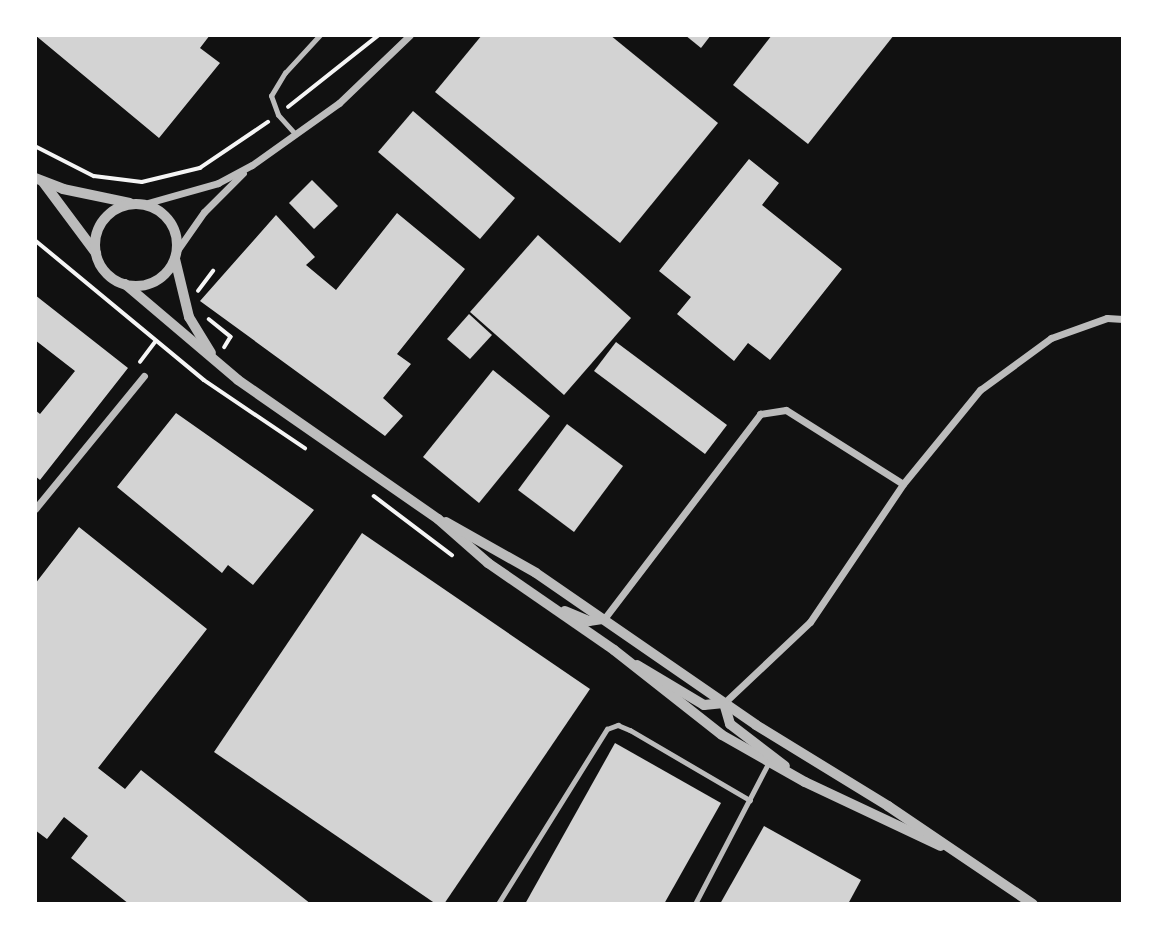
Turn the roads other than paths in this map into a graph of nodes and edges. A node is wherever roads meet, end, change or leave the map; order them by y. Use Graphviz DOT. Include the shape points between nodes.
graph roads {
  1 [pos="320,35"];
  2 [pos="410,35"];
  3 [pos="295,134"];
  4 [pos="252,165"];
  5 [pos="39,180"];
  6 [pos="140,204"];
  7 [pos="97,256"];
  8 [pos="176,256"];
  9 [pos="125,284"];
  10 [pos="1123,319"];
  11 [pos="216,361"];
  12 [pos="144,376"];
  13 [pos="904,484"];
  14 [pos="35,509"];
  15 [pos="438,519"];
  16 [pos="546,604"];
  17 [pos="604,619"];
  18 [pos="628,662"];
  19 [pos="724,703"];
  20 [pos="768,763"];
  21 [pos="805,782"];
  22 [pos="750,800"];
  23 [pos="941,846"];
  24 [pos="498,904"];
  25 [pos="695,904"];
  26 [pos="1033,904"];
  1 -- 3 [label="lane" via="271,96 278,115"];
  2 -- 3 [label="street" via="340,103"];
  3 -- 4 [label="street"];
  4 -- 6 [label="street" via="218,183"];
  4 -- 8 [label="street" via="204,212"];
  5 -- 6 [label="street"];
  5 -- 7 [label="street"];
  6 -- 7 [label="street" via="121,207 106,218 97,235"];
  6 -- 8 [label="street" via="159,210 171,223"];
  7 -- 9 [label="street" via="107,272"];
  8 -- 9 [label="street" via="156,280"];
  8 -- 11 [label="street" via="189,317"];
  9 -- 11 [label="street"];
  10 -- 13 [label="street" via="1080,327 1017,359 965,406"];
  11 -- 15 [label="street"];
  12 -- 14 [label="street"];
  13 -- 17 [label="street" via="786,410 760,414"];
  13 -- 19 [label="street" via="810,622"];
  15 -- 16 [label="street" via="488,563"];
  15 -- 17 [label="street" via="491,544"];
  16 -- 17 [label="street" via="586,620"];
  16 -- 18 [label="street"];
  17 -- 19 [label="street"];
  18 -- 19 [label="street" via="655,672 704,705"];
  18 -- 20 [label="street" via="686,709"];
  19 -- 21 [label="street" via="730,724"];
  19 -- 23 [label="street" via="888,806"];
  20 -- 21 [label="street"];
  20 -- 22 [label="lane"];
  21 -- 23 [label="street"];
  22 -- 24 [label="lane" via="630,730 618,725 607,729"];
  22 -- 25 [label="lane"];
  23 -- 26 [label="street"];
}
